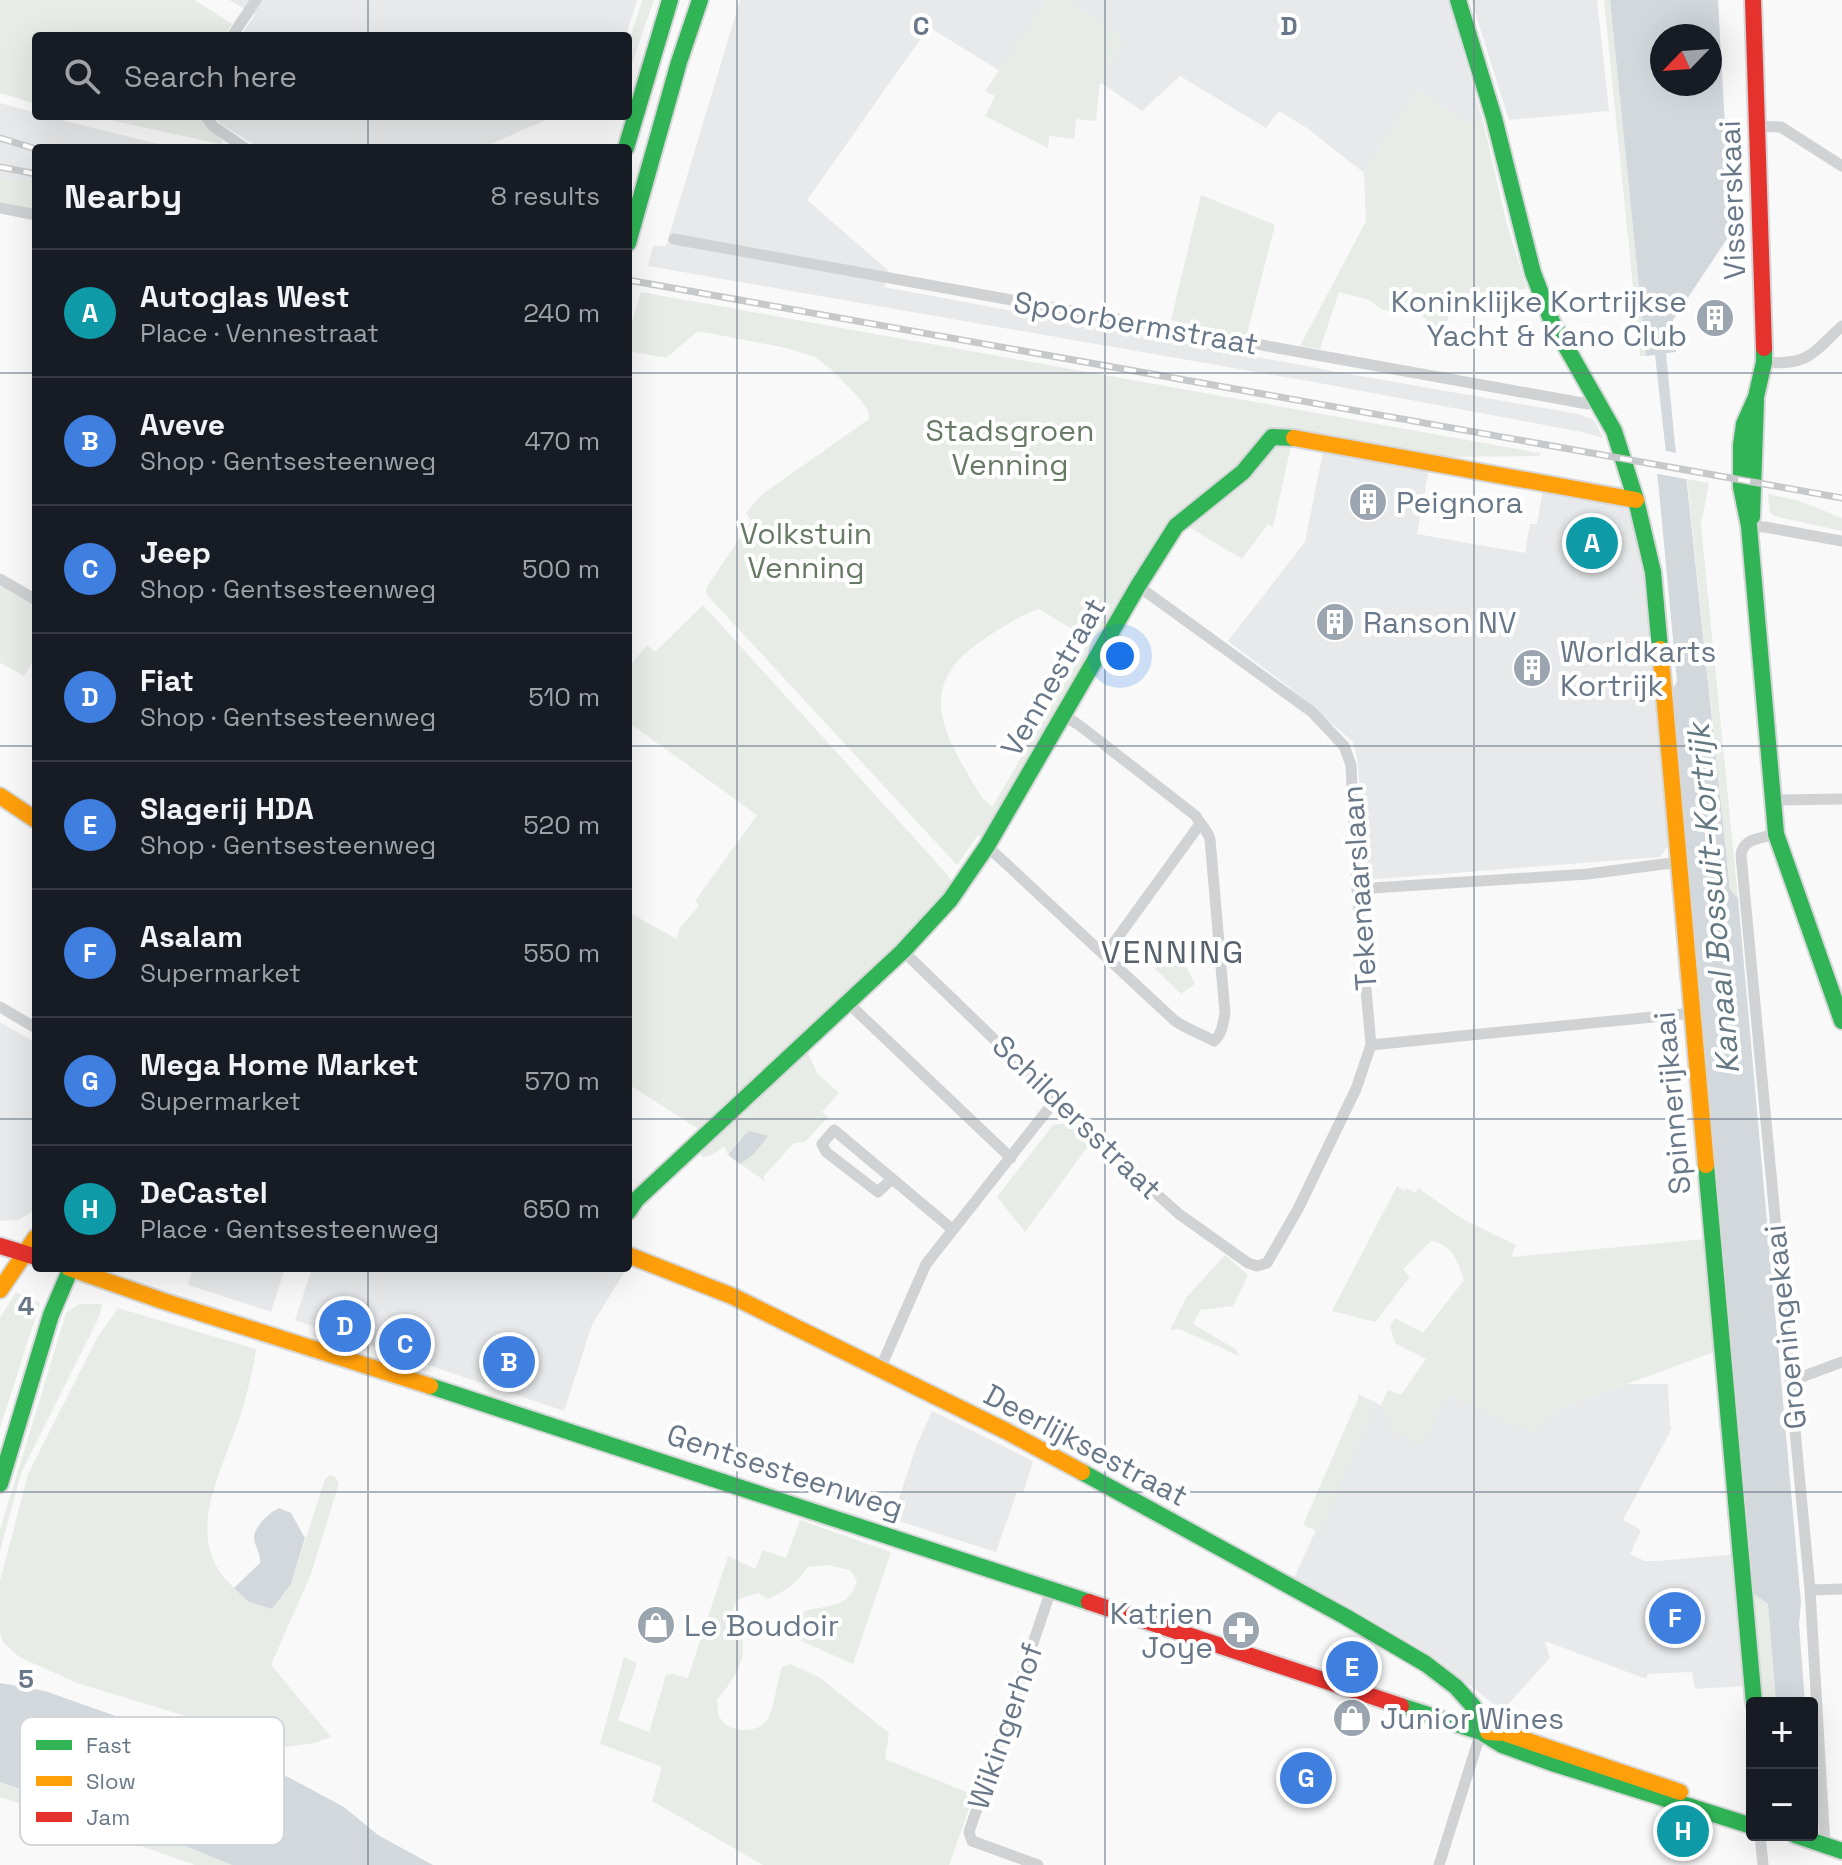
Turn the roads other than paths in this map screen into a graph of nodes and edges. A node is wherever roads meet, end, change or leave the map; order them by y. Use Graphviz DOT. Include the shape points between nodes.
graph roads {
  1 [pos="256,0"];
  2 [pos="670,0"];
  3 [pos="700,0"];
  4 [pos="1458,0"];
  5 [pos="1753,0"];
  6 [pos="235,32"];
  7 [pos="208,120"];
  8 [pos="1756,126"];
  9 [pos="239,144"];
  10 [pos="627,144"];
  11 [pos="1842,166"];
  12 [pos="0,208"];
  13 [pos="32,214"];
  14 [pos="632,229"];
  15 [pos="674,239"];
  16 [pos="1842,326"];
  17 [pos="1764,362"];
  18 [pos="1597,399"];
  19 [pos="1636,500"];
  20 [pos="1749,526"];
  21 [pos="1842,541"];
  22 [pos="0,579"];
  23 [pos="1138,586"];
  24 [pos="32,598"];
  25 [pos="1063,715"];
  26 [pos="0,796"];
  27 [pos="1842,799"];
  28 [pos="1773,800"];
  29 [pos="32,817"];
  30 [pos="1200,824"];
  31 [pos="1776,834"];
  32 [pos="987,846"];
  33 [pos="1679,862"];
  34 [pos="1357,889"];
  35 [pos="903,951"];
  36 [pos="1105,955"];
  37 [pos="1838,999"];
  38 [pos="848,1003"];
  39 [pos="0,1007"];
  40 [pos="1693,1013"];
  41 [pos="1842,1021"];
  42 [pos="32,1026"];
  43 [pos="1371,1045"];
  44 [pos="1057,1098"];
  45 [pos="1011,1158"];
  46 [pos="892,1179"];
  47 [pos="632,1206"];
  48 [pos="952,1229"];
  49 [pos="0,1246"];
  50 [pos="30,1256"];
  51 [pos="632,1257"];
  52 [pos="1263,1266"];
  53 [pos="68,1272"];
  54 [pos="81,1272"];
  55 [pos="0,1290"];
  56 [pos="1842,1362"];
  57 [pos="880,1369"];
  58 [pos="1791,1381"];
  59 [pos="0,1484"];
  60 [pos="1842,1589"];
  61 [pos="1051,1590"];
  62 [pos="1810,1590"];
  63 [pos="1753,1697"];
  64 [pos="1481,1732"];
  65 [pos="1746,1812"];
  66 [pos="1746,1824"];
  67 [pos="1761,1841"];
  68 [pos="1812,1841"];
  69 [pos="1824,1845"];
  70 [pos="1842,1851"];
  71 [pos="1842,1858"];
  72 [pos="1038,1865"];
  73 [pos="1439,1865"];
  74 [pos="1763,1865"];
  75 [pos="1840,1865"];
  1 -- 6 [label="street"];
  2 -- 10 [label="main road"];
  3 -- 14 [label="main road"];
  4 -- 18 [label="main road, Spinnerijkaai" via="1537,284 1552,322"];
  5 -- 8 [label="main road, Visserskaai"];
  7 -- 9 [label="street"];
  8 -- 11 [label="street" via="1781,127"];
  8 -- 17 [label="main road, Visserskaai"];
  12 -- 13 [label="street"];
  15 -- 18 [label="street, Spoorbermstraat" via="1557,399 1588,404"];
  16 -- 17 [label="street" via="1797,363"];
  17 -- 20 [label="main road, Visserskaai" via="1741,445 1741,487"];
  18 -- 19 [label="main road, Spinnerijkaai" via="1614,431"];
  19 -- 23 [label="main road, Vennestraat" via="1272,437 1243,472 1176,526"];
  19 -- 33 [label="main road, Spinnerijkaai" via="1653,572"];
  20 -- 21 [label="street"];
  20 -- 28 [label="main road, Visserskaai"];
  22 -- 24 [label="street"];
  23 -- 25 [label="main road, Vennestraat"];
  23 -- 34 [label="street, Tekenaarslaan" via="1312,712 1344,746 1351,765"];
  25 -- 30 [label="street"];
  25 -- 32 [label="main road, Vennestraat"];
  26 -- 29 [label="main road"];
  27 -- 28 [label="street"];
  28 -- 31 [label="main road, Visserskaai"];
  30 -- 36 [label="street"];
  30 -- 36 [label="street" via="1210,839 1225,1013 1221,1033 1214,1041 1186,1029"];
  31 -- 37 [label="main road, Visserskaai"];
  31 -- 58 [label="street, Groeningekaai" via="1743,845 1741,855"];
  32 -- 35 [label="main road, Vennestraat" via="950,900"];
  32 -- 36 [label="street"];
  33 -- 34 [label="street" via="1588,874"];
  33 -- 40 [label="main road, Spinnerijkaai"];
  34 -- 43 [label="street, Tekenaarslaan"];
  35 -- 38 [label="main road, Vennestraat"];
  35 -- 44 [label="street, Schildersstraat"];
  37 -- 41 [label="main road, Visserskaai"];
  38 -- 45 [label="street"];
  38 -- 47 [label="main road, Vennestraat"];
  39 -- 42 [label="street"];
  40 -- 43 [label="street"];
  40 -- 63 [label="main road, Spinnerijkaai"];
  43 -- 52 [label="street, Tekenaarslaan" via="1356,1089 1298,1209"];
  44 -- 45 [label="street"];
  44 -- 52 [label="street, Schildersstraat" via="1179,1214 1248,1263"];
  45 -- 48 [label="street"];
  46 -- 46 [label="street" via="834,1130 822,1144 878,1192"];
  46 -- 48 [label="street"];
  48 -- 57 [label="street" via="926,1264"];
  49 -- 50 [label="main road"];
  50 -- 55 [label="main road"];
  51 -- 57 [label="main road, Deerlijksestraat" via="732,1296"];
  53 -- 59 [label="main road"];
  54 -- 61 [label="main road, Gentsesteenweg"];
  56 -- 58 [label="street"];
  57 -- 64 [label="main road, Deerlijksestraat" via="1006,1431 1426,1664 1466,1696"];
  58 -- 62 [label="street, Groeningekaai"];
  60 -- 62 [label="street"];
  61 -- 64 [label="main road, Gentsesteenweg"];
  61 -- 72 [label="street, Wikingerhof" via="969,1832 972,1841"];
  62 -- 69 [label="street, Groeningekaai"];
  64 -- 65 [label="main road, Gentsesteenweg" via="1504,1733"];
  64 -- 66 [label="main road, Gentsesteenweg" via="1552,1763"];
  64 -- 73 [label="street"];
  67 -- 74 [label="street"];
  68 -- 69 [label="main road"];
  69 -- 70 [label="main road"];
  71 -- 75 [label="street"];
}
